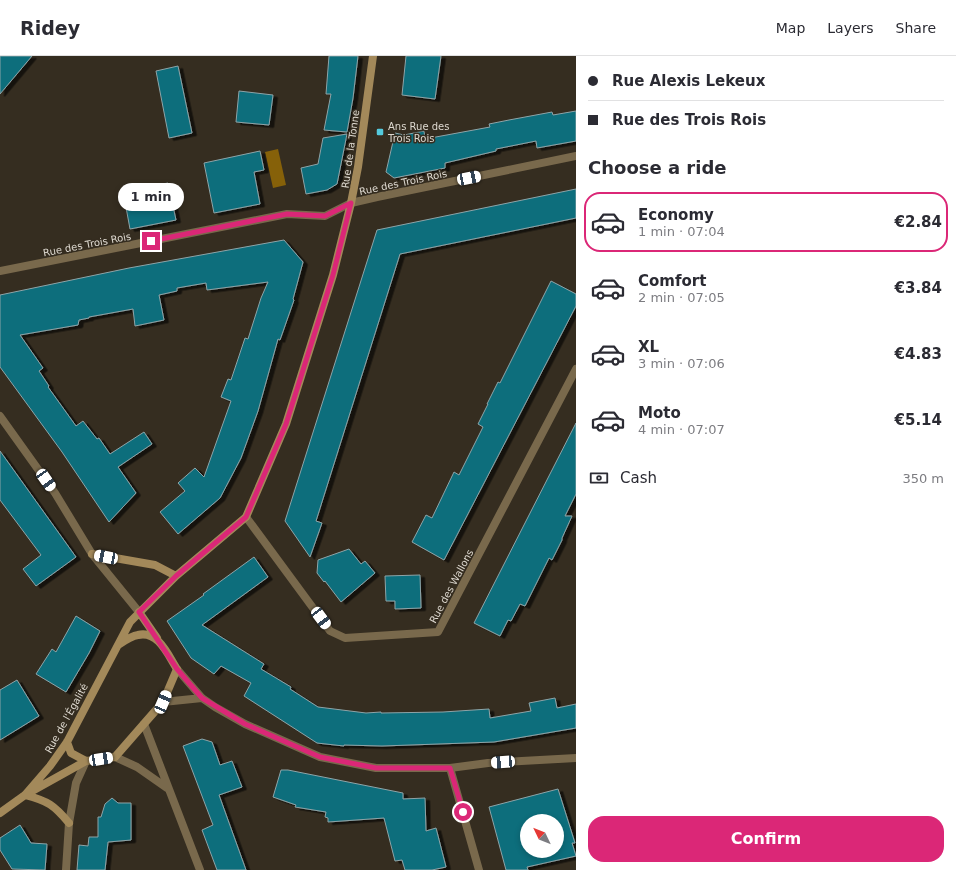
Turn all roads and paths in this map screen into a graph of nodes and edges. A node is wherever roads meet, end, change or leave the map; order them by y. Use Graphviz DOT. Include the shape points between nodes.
graph roads {
  1 [pos="372,56"];
  2 [pos="576,156"];
  3 [pos="351,203"];
  4 [pos="0,271"];
  5 [pos="576,369"];
  6 [pos="0,416"];
  7 [pos="246,517"];
  8 [pos="92,554"];
  9 [pos="176,576"];
  10 [pos="139,612"];
  11 [pos="160,642"];
  12 [pos="117,646"];
  13 [pos="177,669"];
  14 [pos="202,698"];
  15 [pos="163,702"];
  16 [pos="144,724"];
  17 [pos="66,742"];
  18 [pos="115,757"];
  19 [pos="576,758"];
  20 [pos="86,761"];
  21 [pos="450,768"];
  22 [pos="168,789"];
  23 [pos="25,795"];
  24 [pos="0,813"];
  25 [pos="69,823"];
  26 [pos="66,870"];
  27 [pos="200,870"];
  28 [pos="479,870"];
  1 -- 3 [label="street, Rue de la Tonne"];
  2 -- 3 [label="street, Rue des Trois Rois"];
  3 -- 4 [label="street, Rue des Trois Rois" via="325,216 287,214"];
  3 -- 7 [label="street, Rue de la Tonne" via="333,275 286,424"];
  5 -- 7 [label="street, Rue des Wallons" via="438,632 345,638 330,631"];
  6 -- 8 [label="street" via="55,493"];
  7 -- 9 [label="street, Rue de la Tonne"];
  8 -- 9 [label="street" via="155,565"];
  8 -- 10 [label="street"];
  9 -- 10 [label="street, Rue de la Tonne"];
  10 -- 11 [label="street"];
  10 -- 12 [label="street, Rue de l'Égalité" via="130,622"];
  11 -- 12 [label="street" via="150,634 137,635"];
  11 -- 13 [label="street"];
  12 -- 17 [label="street, Rue de l'Égalité"];
  13 -- 14 [label="street"];
  13 -- 15 [label="street"];
  14 -- 15 [label="street"];
  14 -- 21 [label="street" via="245,724 320,757 376,768"];
  15 -- 16 [label="street"];
  16 -- 18 [label="street"];
  16 -- 22 [label="street"];
  17 -- 20 [label="street" via="72,753"];
  17 -- 23 [label="street, Rue de l'Égalité" via="50,766"];
  18 -- 20 [label="street, Rue de l'Égalité"];
  18 -- 22 [label="street" via="137,767"];
  19 -- 21 [label="street"];
  20 -- 23 [label="street, Rue de l'Égalité"];
  20 -- 25 [label="street" via="76,783"];
  21 -- 28 [label="street"];
  22 -- 27 [label="street"];
  23 -- 24 [label="street, Rue de l'Égalité"];
  23 -- 25 [label="street" via="45,800 58,809"];
  25 -- 26 [label="street"];
}
